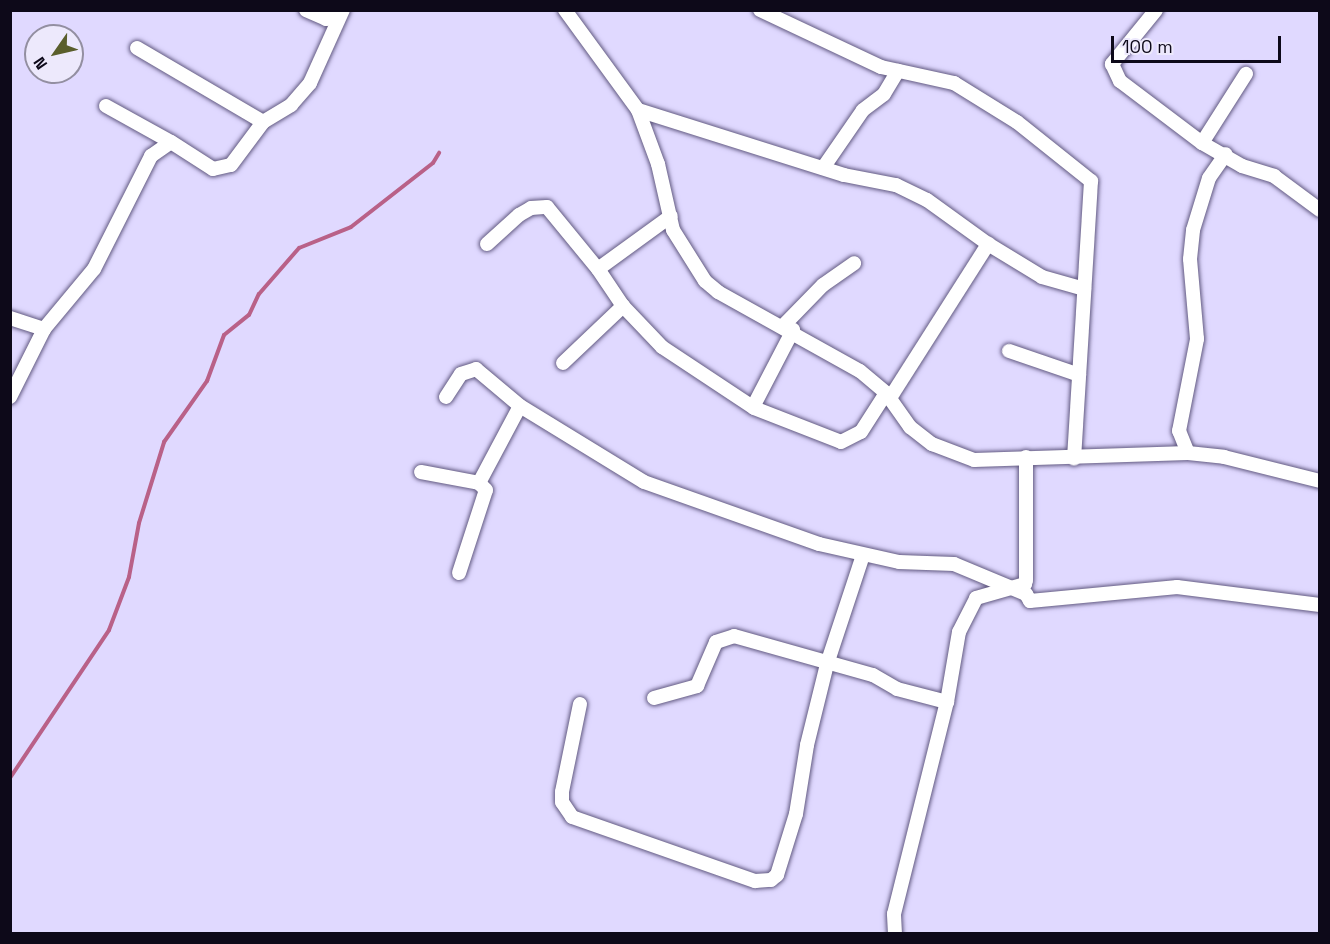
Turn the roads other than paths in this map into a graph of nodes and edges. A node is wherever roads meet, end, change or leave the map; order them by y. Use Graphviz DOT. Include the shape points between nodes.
graph roads {
  1 [pos="306,10"];
  2 [pos="342,10"];
  3 [pos="565,10"];
  4 [pos="760,10"];
  5 [pos="1156,10"];
  6 [pos="137,48"];
  7 [pos="898,71"];
  8 [pos="1246,74"];
  9 [pos="106,106"];
  10 [pos="638,110"];
  11 [pos="263,122"];
  12 [pos="171,142"];
  13 [pos="1202,143"];
  14 [pos="1226,154"];
  15 [pos="823,168"];
  16 [pos="1320,210"];
  17 [pos="671,216"];
  18 [pos="487,244"];
  19 [pos="988,244"];
  20 [pos="854,262"];
  21 [pos="598,269"];
  22 [pos="1084,290"];
  23 [pos="623,306"];
  24 [pos="10,318"];
  25 [pos="788,328"];
  26 [pos="44,329"];
  27 [pos="1009,351"];
  28 [pos="563,363"];
  29 [pos="1078,375"];
  30 [pos="888,395"];
  31 [pos="10,397"];
  32 [pos="446,397"];
  33 [pos="520,406"];
  34 [pos="753,407"];
  35 [pos="1188,453"];
  36 [pos="1026,457"];
  37 [pos="1074,458"];
  38 [pos="421,472"];
  39 [pos="1320,481"];
  40 [pos="479,483"];
  41 [pos="863,555"];
  42 [pos="459,573"];
  43 [pos="1008,588"];
  44 [pos="1025,589"];
  45 [pos="1320,605"];
  46 [pos="827,664"];
  47 [pos="654,698"];
  48 [pos="947,702"];
  49 [pos="580,705"];
  50 [pos="895,933"];
  1 -- 2 [label="street" via="326,19"];
  2 -- 11 [label="street" via="310,83 291,105"];
  3 -- 10 [label="street"];
  4 -- 7 [label="street" via="832,42 851,55"];
  5 -- 13 [label="street" via="1112,64 1113,72"];
  6 -- 11 [label="street"];
  7 -- 15 [label="street" via="884,94 863,110"];
  7 -- 22 [label="street" via="954,83 1017,122 1091,181"];
  8 -- 13 [label="street"];
  9 -- 12 [label="street"];
  10 -- 15 [label="street"];
  10 -- 17 [label="street" via="651,138"];
  11 -- 12 [label="street" via="231,165 222,170 213,169"];
  12 -- 26 [label="street" via="151,156 89,277"];
  13 -- 14 [label="street"];
  14 -- 16 [label="street" via="1242,166 1274,176"];
  14 -- 35 [label="street" via="1209,178 1193,230 1190,259 1197,339 1179,431"];
  15 -- 19 [label="street" via="896,185 927,200"];
  17 -- 21 [label="street"];
  17 -- 25 [label="street" via="682,249 705,281 718,292"];
  18 -- 21 [label="street" via="519,215 531,208 547,207"];
  19 -- 22 [label="street" via="1042,277"];
  19 -- 30 [label="street"];
  20 -- 25 [label="street" via="824,285"];
  21 -- 23 [label="street"];
  22 -- 29 [label="street"];
  23 -- 28 [label="street"];
  23 -- 34 [label="street" via="662,347"];
  24 -- 26 [label="street"];
  25 -- 30 [label="street" via="860,371"];
  25 -- 34 [label="street"];
  26 -- 31 [label="street"];
  27 -- 29 [label="street"];
  29 -- 37 [label="street"];
  30 -- 34 [label="street" via="861,432 841,442"];
  30 -- 36 [label="street" via="910,427 951,453 974,460"];
  32 -- 33 [label="street" via="461,374 476,369"];
  33 -- 40 [label="street"];
  33 -- 41 [label="street" via="644,482 819,544"];
  35 -- 37 [label="street"];
  35 -- 39 [label="street" via="1224,457"];
  36 -- 37 [label="street"];
  36 -- 44 [label="street"];
  38 -- 40 [label="street"];
  40 -- 42 [label="street" via="486,490"];
  41 -- 43 [label="street" via="899,562 954,564"];
  41 -- 46 [label="street"];
  43 -- 44 [label="street"];
  43 -- 48 [label="street" via="976,598 969,610 959,632"];
  44 -- 45 [label="street" via="1030,602 1043,603 1177,587"];
  46 -- 47 [label="street" via="734,636 716,642 698,686"];
  46 -- 48 [label="street" via="873,675 897,689"];
  46 -- 49 [label="street" via="807,745 796,814 777,875 764,882 572,817 562,802 562,792"];
  48 -- 50 [label="street" via="894,915"];
}
